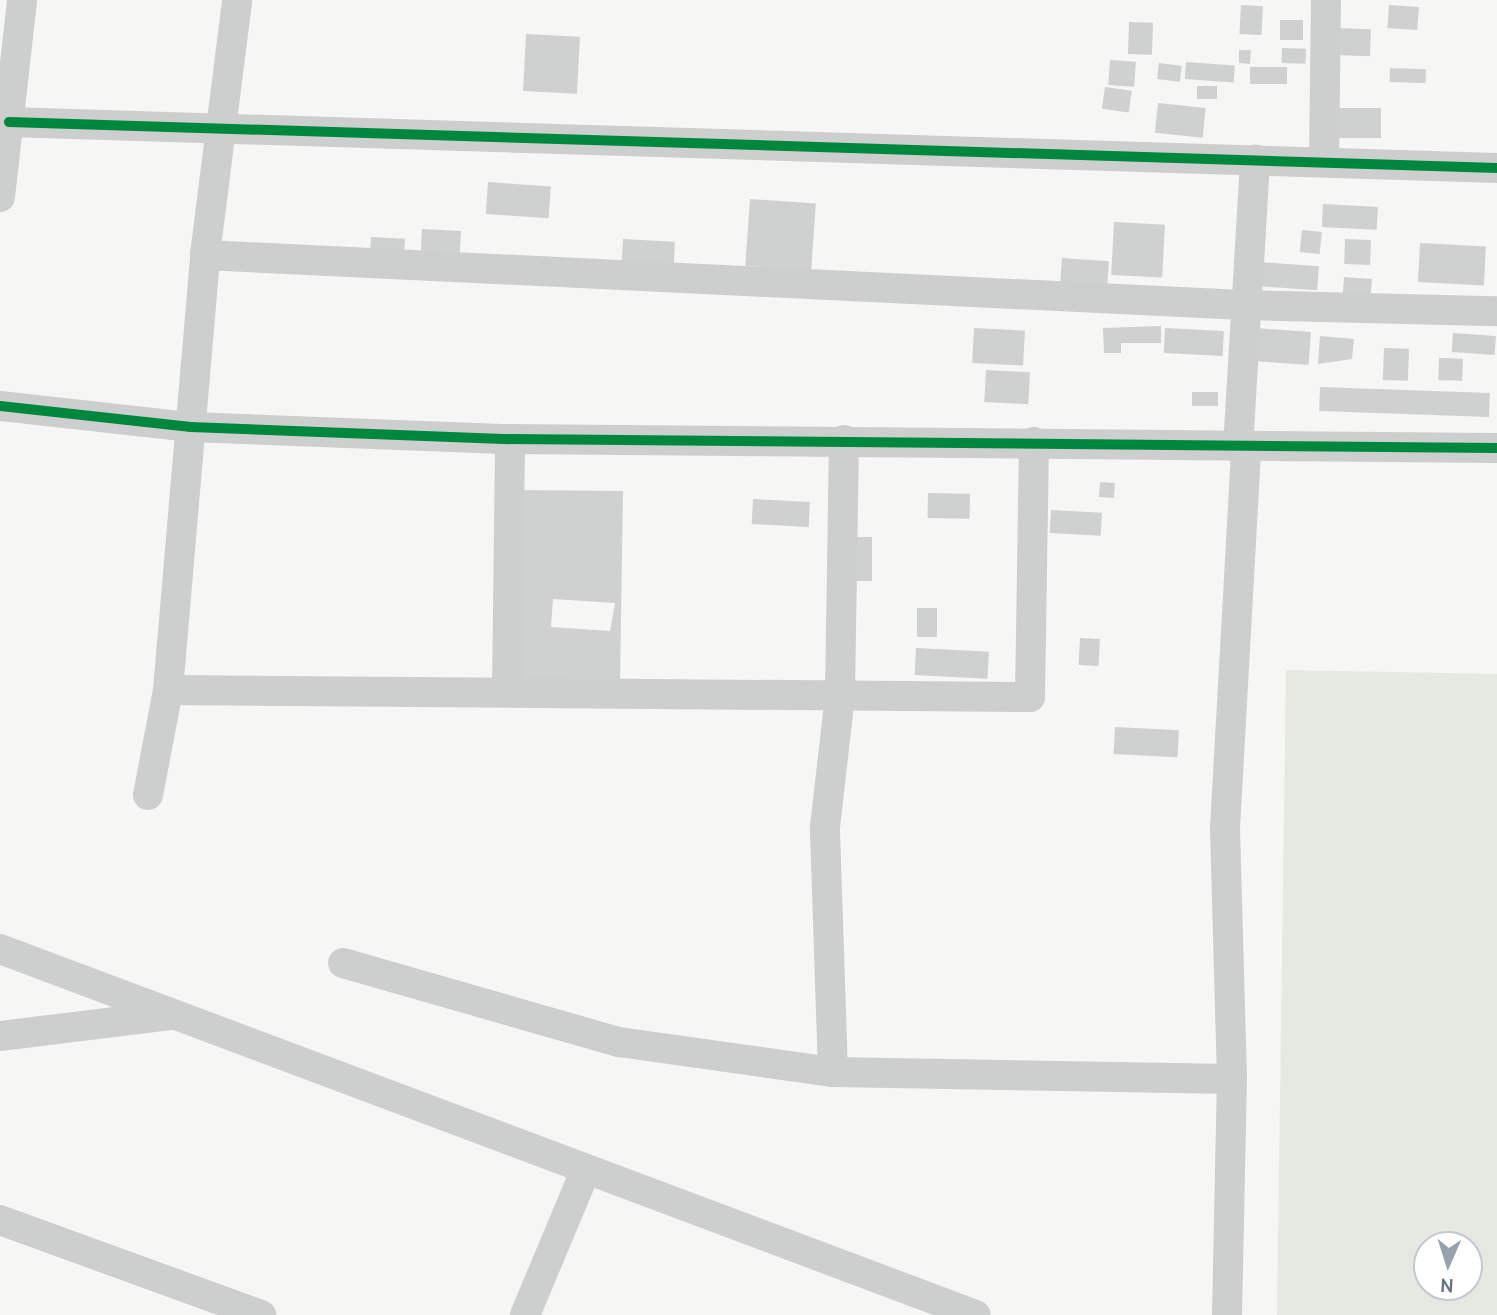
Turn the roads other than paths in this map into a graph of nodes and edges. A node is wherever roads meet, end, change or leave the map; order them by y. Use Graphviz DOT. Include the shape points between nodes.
graph roads {
  1 [pos="22,0"];
  2 [pos="237,0"];
  3 [pos="1326,0"];
  4 [pos="9,122"];
  5 [pos="219,124"];
  6 [pos="1255,159"];
  7 [pos="1324,161"];
  8 [pos="1497,168"];
  9 [pos="0,189"];
  10 [pos="0,197"];
  11 [pos="205,256"];
  12 [pos="1243,305"];
  13 [pos="1497,311"];
  14 [pos="0,406"];
  15 [pos="191,427"];
  16 [pos="510,439"];
  17 [pos="845,440"];
  18 [pos="1034,442"];
  19 [pos="1242,447"];
  20 [pos="1497,448"];
  21 [pos="168,690"];
  22 [pos="507,692"];
  23 [pos="840,695"];
  24 [pos="148,795"];
  25 [pos="0,949"];
  26 [pos="343,963"];
  27 [pos="174,1014"];
  28 [pos="0,1036"];
  29 [pos="833,1072"];
  30 [pos="1232,1079"];
  31 [pos="586,1168"];
  32 [pos="0,1220"];
  33 [pos="961,1312"];
  34 [pos="261,1315"];
  35 [pos="525,1315"];
  36 [pos="1227,1315"];
  1 -- 4 [label="street"];
  2 -- 5 [label="street"];
  3 -- 7 [label="street"];
  4 -- 5 [label="street"];
  4 -- 9 [label="street"];
  5 -- 6 [label="street"];
  5 -- 11 [label="street"];
  6 -- 7 [label="street"];
  6 -- 12 [label="street"];
  7 -- 8 [label="street"];
  9 -- 10 [label="street"];
  11 -- 12 [label="street"];
  11 -- 15 [label="street"];
  12 -- 13 [label="street"];
  12 -- 19 [label="street"];
  14 -- 15 [label="street"];
  15 -- 16 [label="street"];
  15 -- 21 [label="street"];
  16 -- 17 [label="street"];
  16 -- 22 [label="street"];
  17 -- 18 [label="street"];
  17 -- 23 [label="street"];
  18 -- 19 [label="street"];
  18 -- 23 [label="street" via="1030,697"];
  19 -- 20 [label="street"];
  19 -- 30 [label="street" via="1225,828"];
  21 -- 22 [label="street"];
  21 -- 24 [label="street"];
  22 -- 23 [label="street"];
  23 -- 29 [label="street" via="825,827"];
  25 -- 27 [label="street"];
  26 -- 29 [label="street" via="619,1042"];
  27 -- 28 [label="street"];
  27 -- 31 [label="street"];
  29 -- 30 [label="street"];
  30 -- 36 [label="street"];
  31 -- 33 [label="street"];
  31 -- 35 [label="street"];
  32 -- 34 [label="street"];
}
